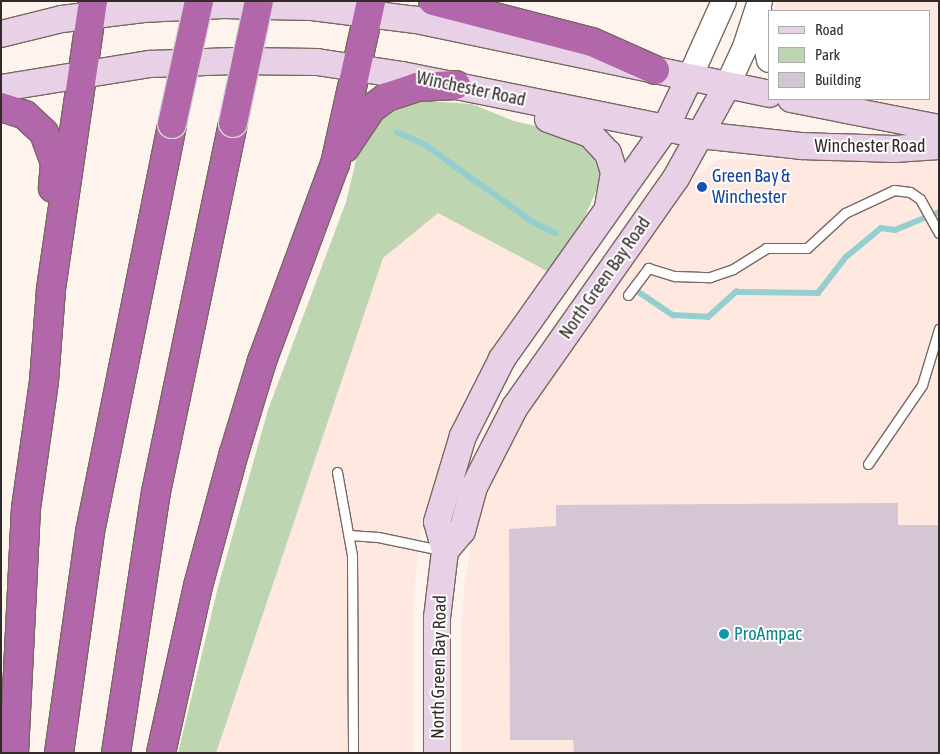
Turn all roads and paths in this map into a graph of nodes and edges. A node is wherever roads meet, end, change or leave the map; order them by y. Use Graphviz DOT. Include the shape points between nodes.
graph roads {
  1 [pos="199,1"];
  2 [pos="259,1"];
  3 [pos="433,1"];
  4 [pos="724,1"];
  5 [pos="759,5"];
  6 [pos="370,7"];
  7 [pos="92,8"];
  8 [pos="1,34"];
  9 [pos="768,54"];
  10 [pos="358,67"];
  11 [pos="655,70"];
  12 [pos="84,72"];
  13 [pos="689,79"];
  14 [pos="462,86"];
  15 [pos="726,86"];
  16 [pos="1,88"];
  17 [pos="768,94"];
  18 [pos="805,100"];
  19 [pos="1,107"];
  20 [pos="939,128"];
  21 [pos="665,129"];
  22 [pos="700,135"];
  23 [pos="939,146"];
  24 [pos="335,164"];
  25 [pos="605,217"];
  26 [pos="939,233"];
  27 [pos="51,289"];
  28 [pos="628,295"];
  29 [pos="939,329"];
  30 [pos="868,464"];
  31 [pos="337,472"];
  32 [pos="349,535"];
  33 [pos="445,551"];
  34 [pos="14,753"];
  35 [pos="59,753"];
  36 [pos="116,753"];
  37 [pos="161,753"];
  38 [pos="353,753"];
  39 [pos="437,753"];
  1 -- 35 [label="highway, bridge" via="91,522"];
  2 -- 36 [label="highway, bridge" via="156,492"];
  3 -- 11 [label="highway" via="592,42"];
  4 -- 13 [label="street, North Green Bay Road"];
  5 -- 9 [label="street"];
  5 -- 15 [label="street, North Green Bay Road"];
  6 -- 7 [label="main road" via="223,5"];
  6 -- 10 [label="highway"];
  6 -- 11 [label="main road" via="416,20"];
  7 -- 8 [label="main road"];
  7 -- 12 [label="highway"];
  10 -- 12 [label="main road, Winchester Road" via="317,62 234,60 150,64"];
  10 -- 14 [label="main road, Winchester Road"];
  10 -- 24 [label="highway"];
  11 -- 13 [label="main road"];
  12 -- 16 [label="main road, Winchester Road"];
  12 -- 27 [label="highway"];
  13 -- 15 [label="main road"];
  13 -- 21 [label="main road, North Green Bay Road"];
  14 -- 21 [label="main road, Winchester Road"];
  14 -- 24 [label="highway" via="417,87 386,97 357,127"];
  14 -- 25 [label="main road" via="497,102 581,130 602,144 614,173"];
  15 -- 17 [label="main road"];
  15 -- 22 [label="main road, North Green Bay Road"];
  18 -- 20 [label="main road"];
  19 -- 27 [label="highway" via="34,121 44,133 52,153"];
  21 -- 22 [label="main road, Winchester Road"];
  21 -- 25 [label="main road, North Green Bay Road"];
  22 -- 23 [label="main road, Winchester Road" via="802,146 894,150"];
  22 -- 33 [label="main road, North Green Bay Road" via="676,178 514,407 474,487 462,531"];
  24 -- 37 [label="highway" via="262,361 234,453 198,586"];
  25 -- 33 [label="main road, North Green Bay Road" via="507,352 481,396 447,482 437,522"];
  26 -- 28 [label="lane" via="920,199 910,192 894,190 845,213 807,248 766,248 733,270 710,277 674,276 648,268"];
  27 -- 34 [label="highway" via="44,381 26,508"];
  29 -- 30 [label="lane" via="922,385"];
  31 -- 32 [label="lane"];
  32 -- 33 [label="lane" via="388,538"];
  32 -- 38 [label="lane" via="352,555"];
  33 -- 39 [label="main road, North Green Bay Road" via="437,618"];
}
